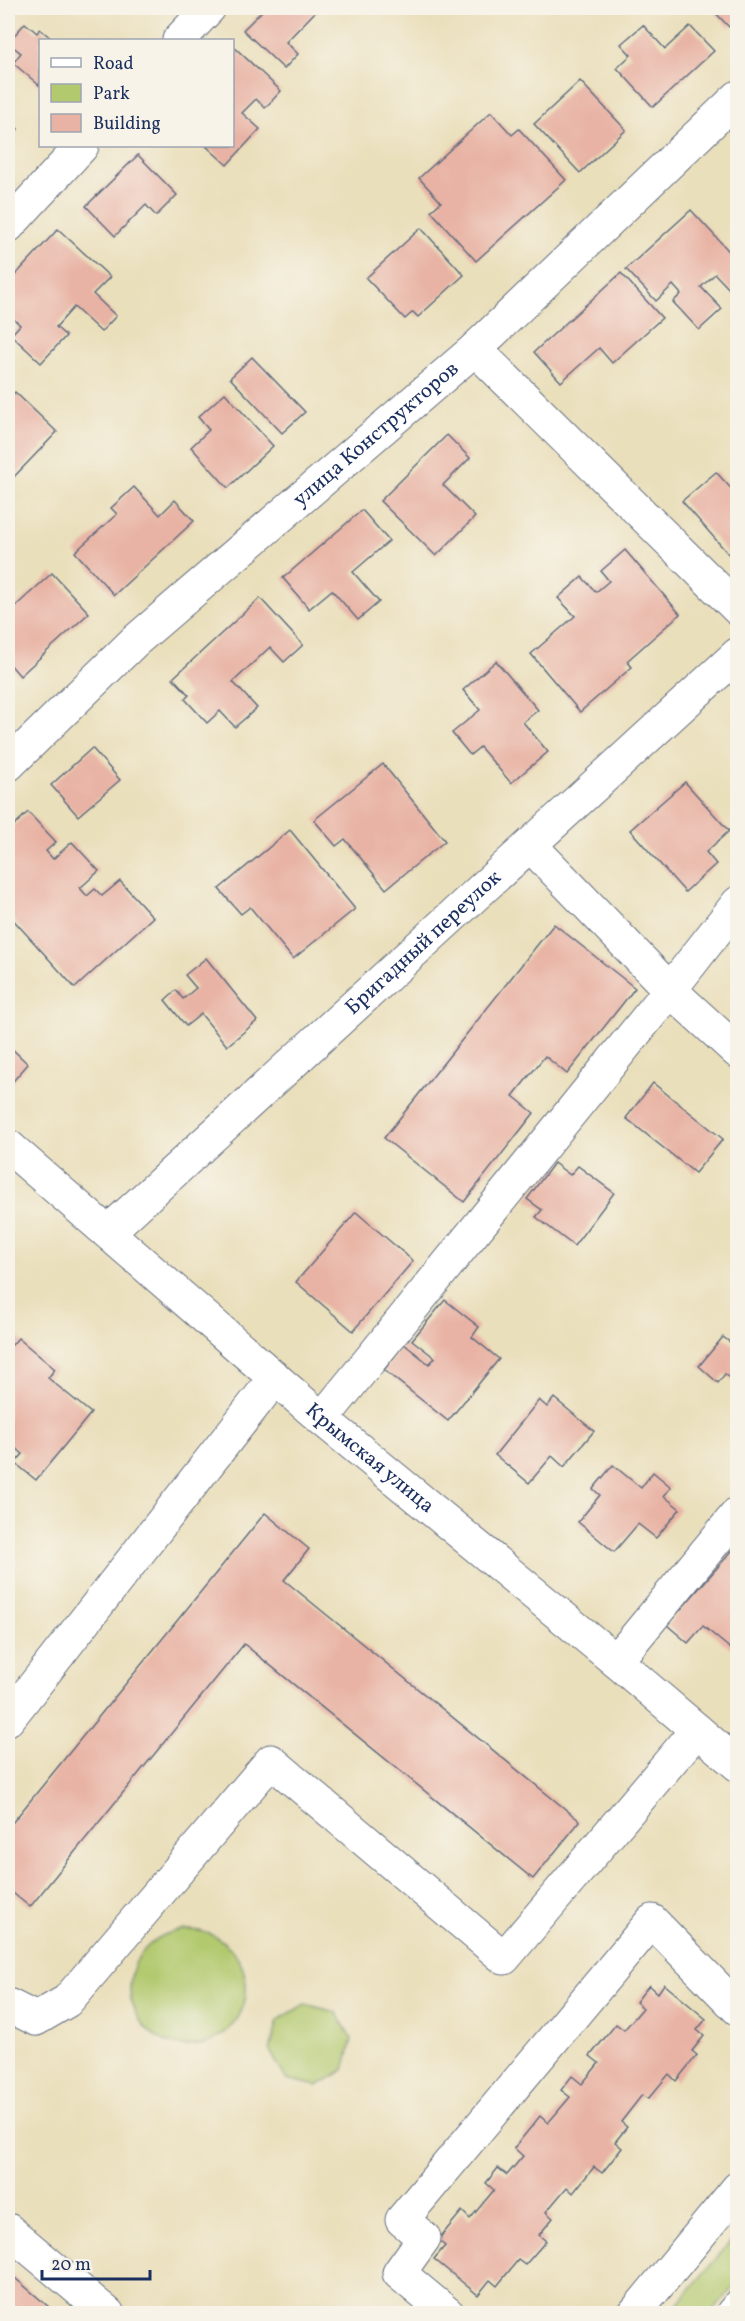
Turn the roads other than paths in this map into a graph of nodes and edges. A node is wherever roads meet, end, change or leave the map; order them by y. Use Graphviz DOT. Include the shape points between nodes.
graph roads {
  1 [pos="209,8"];
  2 [pos="180,39"];
  3 [pos="738,97"];
  4 [pos="81,147"];
  5 [pos="8,226"];
  6 [pos="476,349"];
  7 [pos="738,609"];
  8 [pos="738,654"];
  9 [pos="8,765"];
  10 [pos="530,845"];
  11 [pos="738,903"];
  12 [pos="670,990"];
  13 [pos="738,1052"];
  14 [pos="8,1146"];
  15 [pos="108,1232"];
  16 [pos="275,1378"];
  17 [pos="322,1419"];
  18 [pos="738,1513"];
  19 [pos="616,1661"];
  20 [pos="8,1719"];
  21 [pos="697,1730"];
  22 [pos="738,1765"];
  23 [pos="8,2005"];
  24 [pos="738,2009"];
  25 [pos="738,2188"];
  26 [pos="8,2230"];
  27 [pos="738,2307"];
  28 [pos="108,2313"];
  29 [pos="448,2313"];
  30 [pos="634,2313"];
  31 [pos="732,2313"];
  1 -- 2 [label="street"];
  3 -- 6 [label="street, улица Конструкторов"];
  4 -- 5 [label="street"];
  6 -- 7 [label="street"];
  6 -- 9 [label="street, улица Конструкторов" via="134,642"];
  8 -- 10 [label="street, Бригадный переулок"];
  10 -- 12 [label="street"];
  10 -- 15 [label="street, Бригадный переулок"];
  11 -- 12 [label="street"];
  12 -- 13 [label="street"];
  12 -- 17 [label="street"];
  14 -- 15 [label="street, Крымская улица"];
  15 -- 16 [label="street, Крымская улица"];
  16 -- 17 [label="street, Крымская улица"];
  16 -- 20 [label="street"];
  17 -- 19 [label="street, Крымская улица"];
  18 -- 19 [label="street"];
  19 -- 21 [label="street, Крымская улица"];
  21 -- 22 [label="street, Крымская улица"];
  21 -- 23 [label="street" via="504,1958 271,1761 67,2001 36,2019"];
  24 -- 29 [label="street" via="652,1921 402,2220 424,2238 399,2273"];
  25 -- 30 [label="street"];
  26 -- 28 [label="street"];
  27 -- 31 [label="street"];
}
